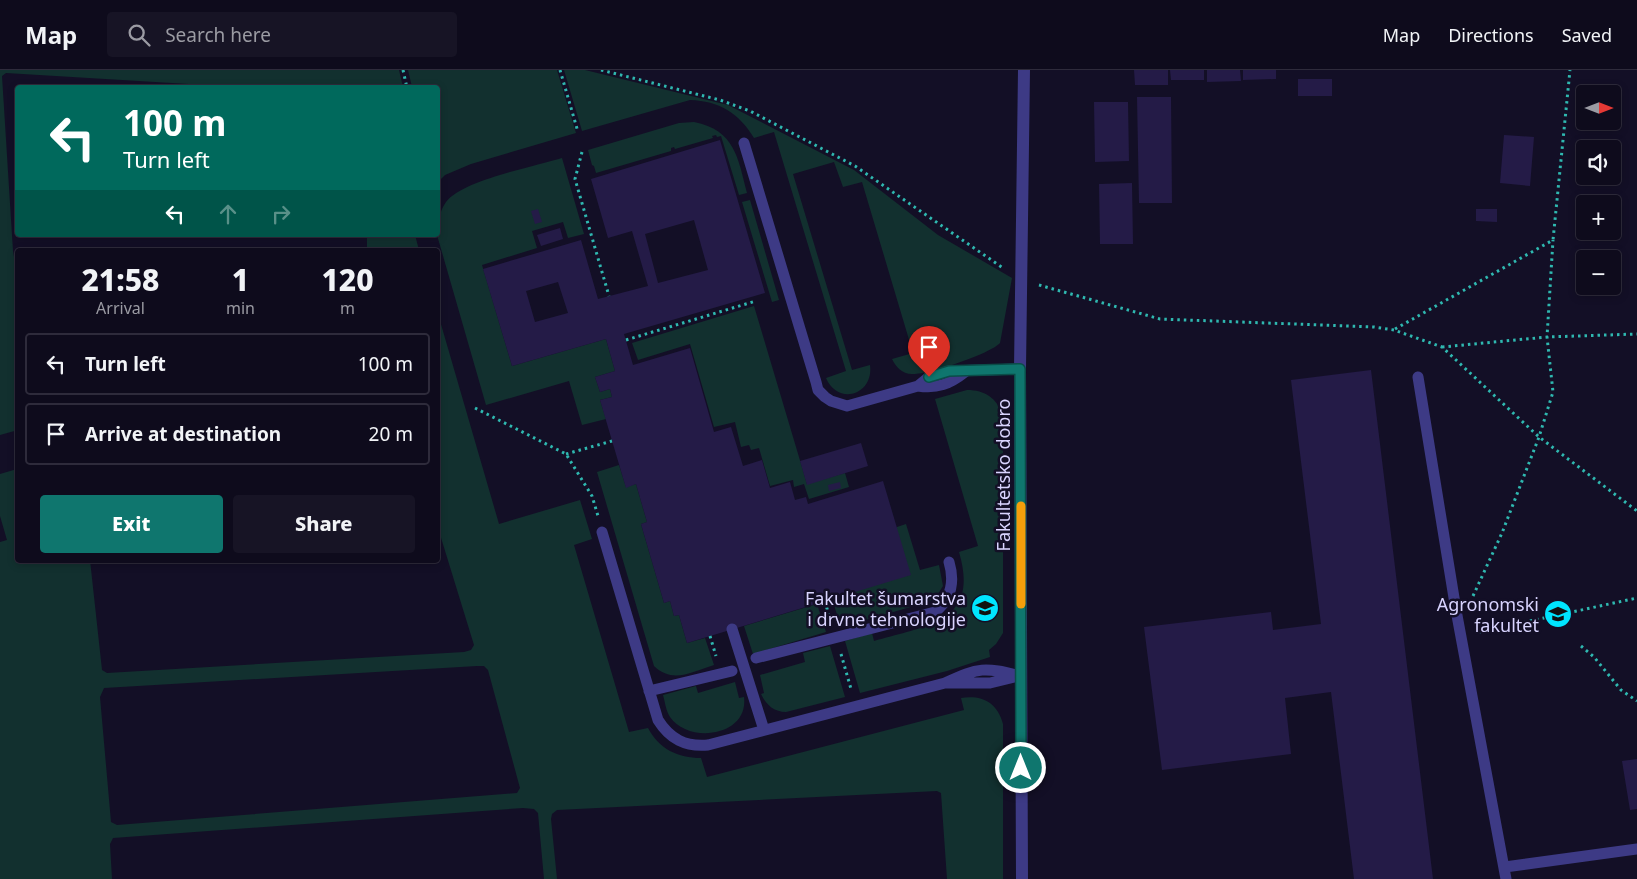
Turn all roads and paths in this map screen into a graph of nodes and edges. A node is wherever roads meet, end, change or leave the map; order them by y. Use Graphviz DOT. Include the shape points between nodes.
graph roads {
  1 [pos="403,70"];
  2 [pos="560,70"];
  3 [pos="601,70"];
  4 [pos="1024,70"];
  5 [pos="1570,70"];
  6 [pos="406,85"];
  7 [pos="578,132"];
  8 [pos="744,142"];
  9 [pos="582,152"];
  10 [pos="1553,240"];
  11 [pos="1009,272"];
  12 [pos="1032,283"];
  13 [pos="609,296"];
  14 [pos="756,301"];
  15 [pos="1394,330"];
  16 [pos="1637,334"];
  17 [pos="1548,337"];
  18 [pos="626,340"];
  19 [pos="1442,347"];
  20 [pos="1020,369"];
  21 [pos="1418,377"];
  22 [pos="475,408"];
  23 [pos="1539,438"];
  24 [pos="612,441"];
  25 [pos="566,454"];
  26 [pos="1637,512"];
  27 [pos="602,532"];
  28 [pos="949,562"];
  29 [pos="1637,598"];
  30 [pos="1456,610"];
  31 [pos="732,629"];
  32 [pos="1461,635"];
  33 [pos="1581,646"];
  34 [pos="756,658"];
  35 [pos="732,670"];
  36 [pos="1021,676"];
  37 [pos="649,691"];
  38 [pos="1637,701"];
  39 [pos="764,730"];
  40 [pos="1637,849"];
  41 [pos="1505,873"];
  42 [pos="1022,879"];
  1 -- 6 [label="path"];
  2 -- 7 [label="path"];
  3 -- 11 [label="path" via="720,100 750,112 855,166"];
  4 -- 20 [label="street, Fakultetsko dobro"];
  5 -- 10 [label="path"];
  8 -- 20 [label="lane" via="818,390 831,401 846,406 918,386 929,377 949,371"];
  9 -- 13 [label="path" via="575,179"];
  10 -- 15 [label="path"];
  10 -- 17 [label="path"];
  12 -- 15 [label="path" via="1160,319"];
  14 -- 18 [label="path"];
  15 -- 19 [label="path"];
  16 -- 17 [label="path"];
  17 -- 19 [label="path"];
  17 -- 23 [label="path" via="1554,392"];
  19 -- 23 [label="path"];
  20 -- 36 [label="street, Fakultetsko dobro"];
  21 -- 30 [label="lane"];
  22 -- 25 [label="path"];
  23 -- 26 [label="path"];
  23 -- 30 [label="path" via="1475,594"];
  24 -- 25 [label="path"];
  25 -- 27 [label="path" via="592,496"];
  27 -- 37 [label="lane"];
  28 -- 34 [label="lane" via="952,582 949,598 935,612"];
  29 -- 32 [label="path"];
  30 -- 32 [label="lane"];
  31 -- 39 [label="lane"];
  32 -- 41 [label="lane"];
  33 -- 38 [label="path" via="1621,690"];
  35 -- 37 [label="lane"];
  36 -- 39 [label="lane" via="991,668 971,671 945,683"];
  36 -- 42 [label="street, Fakultetsko dobro"];
  37 -- 39 [label="lane" via="658,720 683,743 708,745"];
  40 -- 41 [label="lane"];
}
